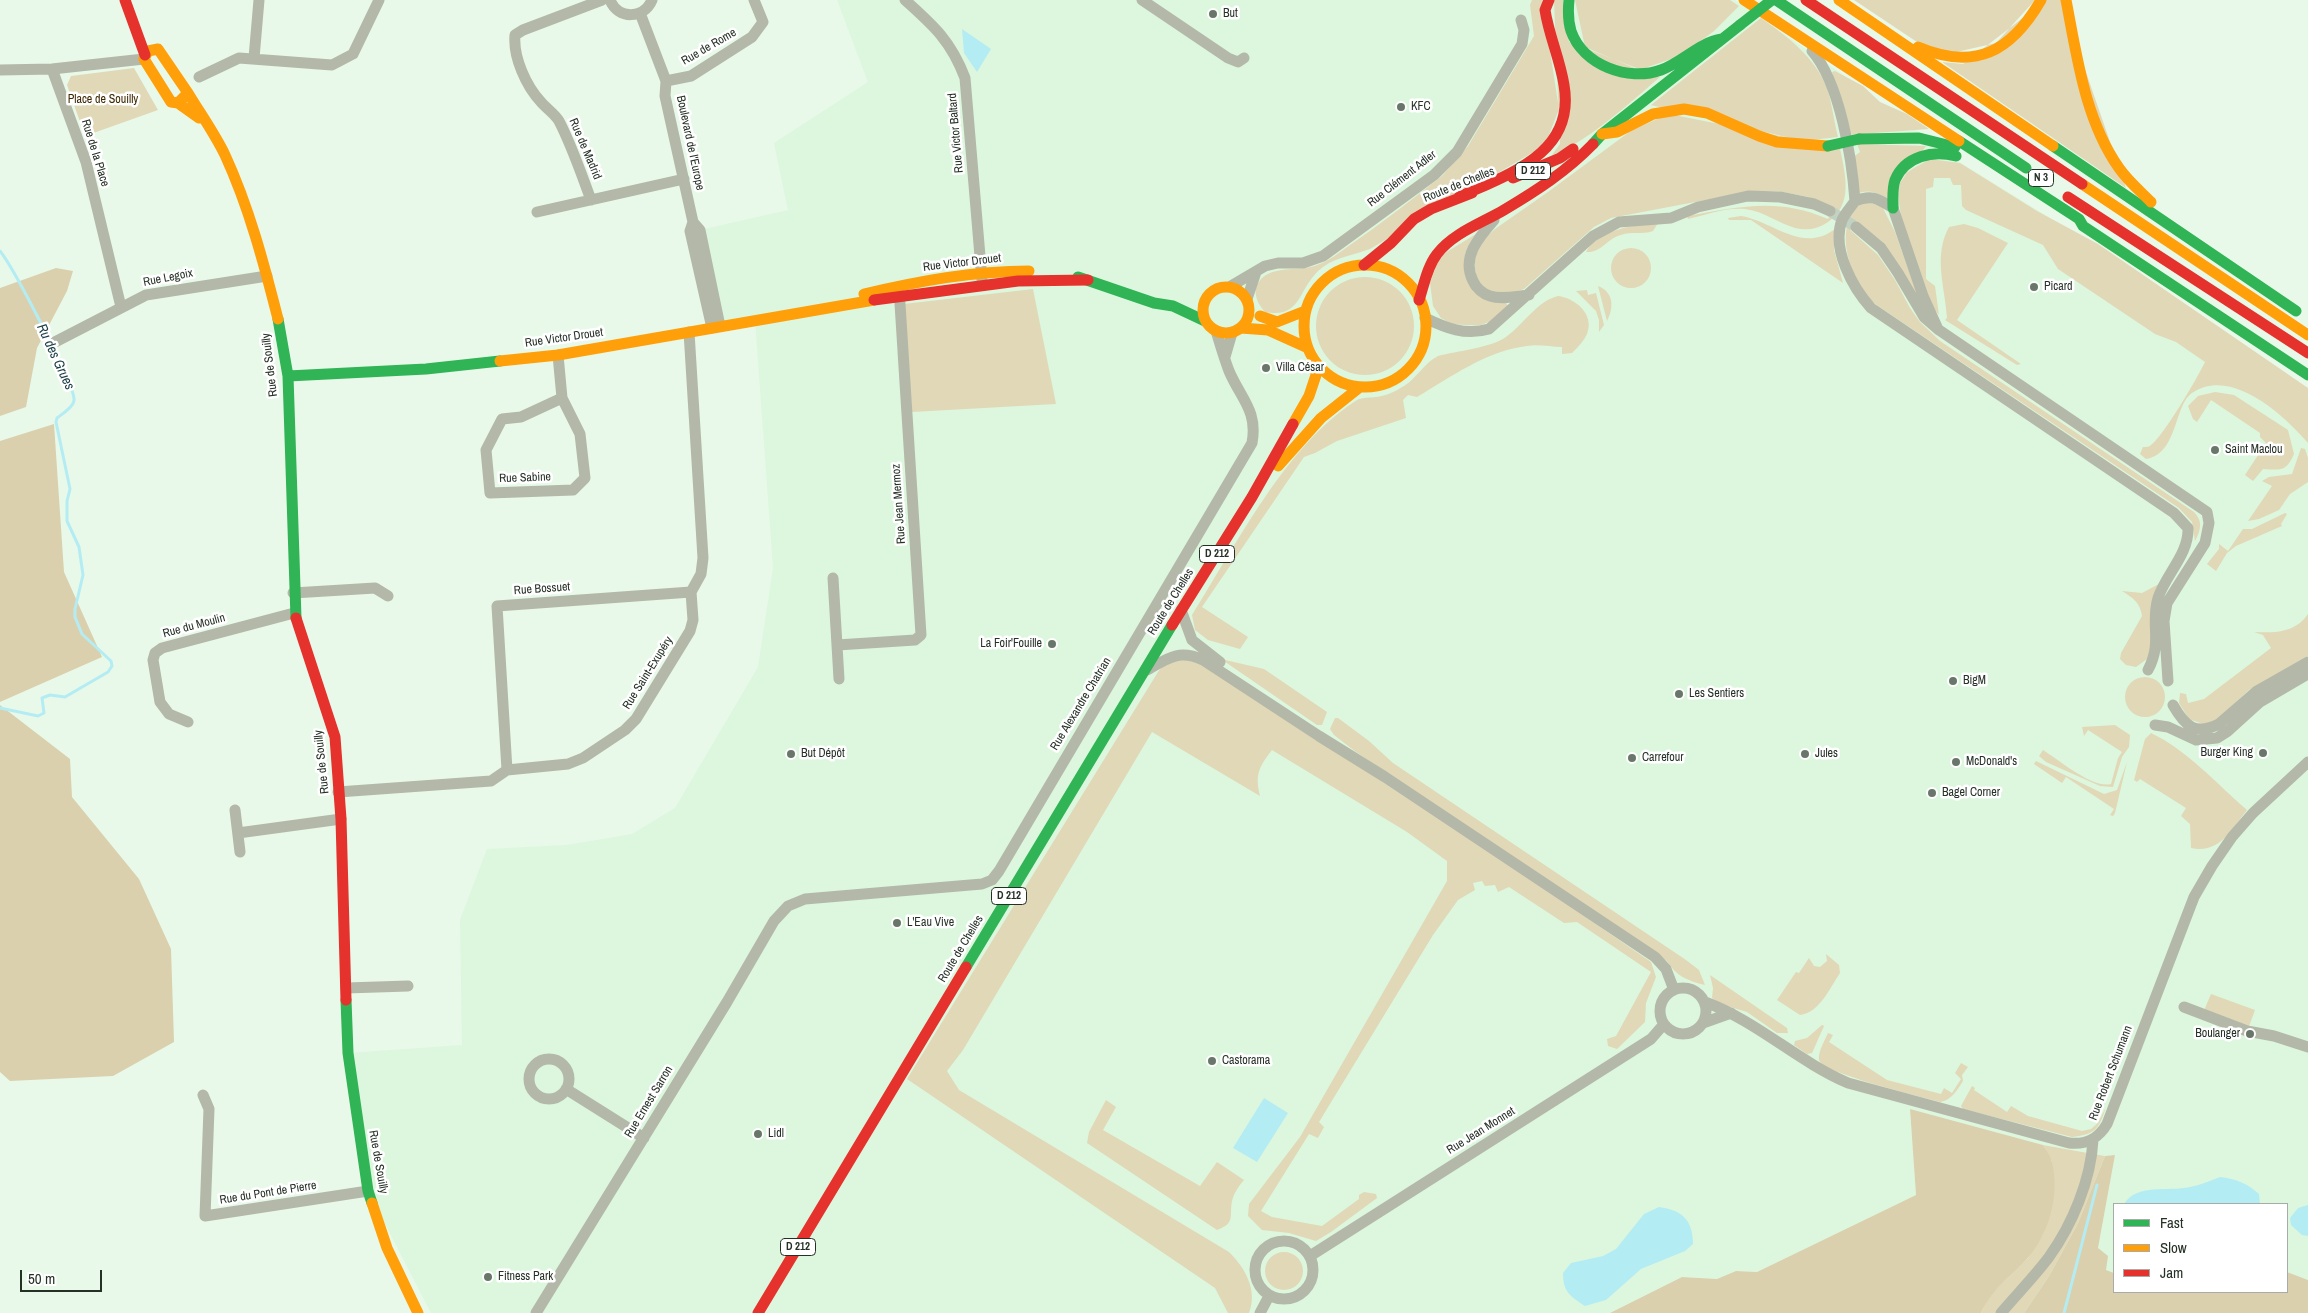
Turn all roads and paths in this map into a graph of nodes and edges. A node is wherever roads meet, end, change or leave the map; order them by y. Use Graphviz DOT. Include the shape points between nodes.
graph roads {
  1 [pos="125,0"];
  2 [pos="259,0"];
  3 [pos="379,0"];
  4 [pos="602,0"];
  5 [pos="610,0"];
  6 [pos="652,0"];
  7 [pos="754,0"];
  8 [pos="905,0"];
  9 [pos="1142,0"];
  10 [pos="1548,0"];
  11 [pos="1569,0"];
  12 [pos="1744,0"];
  13 [pos="1772,0"];
  14 [pos="1776,0"];
  15 [pos="1806,0"];
  16 [pos="1839,0"];
  17 [pos="2042,0"];
  18 [pos="2066,0"];
  19 [pos="640,13"];
  20 [pos="1521,20"];
  21 [pos="135,27"];
  22 [pos="1791,32"];
  23 [pos="1889,33"];
  24 [pos="1722,39"];
  25 [pos="158,49"];
  26 [pos="144,57"];
  27 [pos="254,58"];
  28 [pos="1244,58"];
  29 [pos="52,69"];
  30 [pos="0,70"];
  31 [pos="666,81"];
  32 [pos="185,88"];
  33 [pos="178,103"];
  34 [pos="203,120"];
  35 [pos="1602,134"];
  36 [pos="1968,158"];
  37 [pos="2034,173"];
  38 [pos="684,179"];
  39 [pos="2058,190"];
  40 [pos="1459,197"];
  41 [pos="591,200"];
  42 [pos="1855,200"];
  43 [pos="1893,208"];
  44 [pos="537,212"];
  45 [pos="1501,212"];
  46 [pos="1830,212"];
  47 [pos="2083,226"];
  48 [pos="1856,227"];
  49 [pos="2180,232"];
  50 [pos="1364,265"];
  51 [pos="1256,272"];
  52 [pos="267,276"];
  53 [pos="982,279"];
  54 [pos="899,285"];
  55 [pos="1231,286"];
  56 [pos="1529,295"];
  57 [pos="900,297"];
  58 [pos="1204,300"];
  59 [pos="1419,300"];
  60 [pos="842,304"];
  61 [pos="1248,304"];
  62 [pos="121,306"];
  63 [pos="1173,306"];
  64 [pos="1306,311"];
  65 [pos="1425,318"];
  66 [pos="2308,319"];
  67 [pos="1205,321"];
  68 [pos="716,327"];
  69 [pos="1216,330"];
  70 [pos="1236,330"];
  71 [pos="1939,330"];
  72 [pos="689,332"];
  73 [pos="2308,335"];
  74 [pos="55,342"];
  75 [pos="1308,348"];
  76 [pos="2308,353"];
  77 [pos="558,355"];
  78 [pos="1225,358"];
  79 [pos="1318,366"];
  80 [pos="2308,375"];
  81 [pos="288,376"];
  82 [pos="1360,387"];
  83 [pos="562,398"];
  84 [pos="1252,497"];
  85 [pos="833,578"];
  86 [pos="692,592"];
  87 [pos="293,593"];
  88 [pos="388,596"];
  89 [pos="1182,610"];
  90 [pos="294,613"];
  91 [pos="837,644"];
  92 [pos="2308,662"];
  93 [pos="2148,670"];
  94 [pos="1144,672"];
  95 [pos="2308,674"];
  96 [pos="839,679"];
  97 [pos="2168,681"];
  98 [pos="2173,705"];
  99 [pos="188,722"];
  100 [pos="2155,724"];
  101 [pos="2308,762"];
  102 [pos="507,770"];
  103 [pos="1386,777"];
  104 [pos="338,792"];
  105 [pos="235,810"];
  106 [pos="341,819"];
  107 [pos="238,833"];
  108 [pos="240,852"];
  109 [pos="788,906"];
  110 [pos="408,986"];
  111 [pos="346,988"];
  112 [pos="1674,990"];
  113 [pos="1704,1002"];
  114 [pos="2184,1007"];
  115 [pos="1731,1013"];
  116 [pos="1703,1023"];
  117 [pos="1664,1024"];
  118 [pos="2308,1047"];
  119 [pos="566,1089"];
  120 [pos="203,1096"];
  121 [pos="644,1138"];
  122 [pos="2093,1140"];
  123 [pos="368,1191"];
  124 [pos="1310,1256"];
  125 [pos="1269,1296"];
  126 [pos="418,1313"];
  127 [pos="536,1313"];
  128 [pos="758,1313"];
  129 [pos="1260,1313"];
  130 [pos="2001,1313"];
  1 -- 21 [label="main road"];
  2 -- 27 [label="street"];
  3 -- 27 [label="street" via="353,54 332,65"];
  4 -- 41 [label="street, Rue de Madrid" via="523,30 515,35 514,46 528,85 557,118 568,138"];
  5 -- 19 [label="street" via="621,13"];
  6 -- 19 [label="street"];
  7 -- 31 [label="street, Rue de Rome" via="763,22 752,37 690,76"];
  8 -- 53 [label="street, Rue Victor Baltard" via="935,27 956,54 965,78"];
  9 -- 28 [label="street" via="1228,58 1238,62"];
  10 -- 40 [label="main road" via="1546,17 1566,101 1563,126 1554,142 1538,157"];
  11 -- 24 [label="main road" via="1567,20 1576,42 1594,61 1617,73 1645,74 1669,67 1708,40"];
  12 -- 22 [label="main road"];
  13 -- 24 [label="main road, D 212, bridge"];
  14 -- 37 [label="main road, N 3"];
  15 -- 73 [label="main road, N 3"];
  16 -- 23 [label="main road"];
  17 -- 23 [label="main road" via="2020,33 1986,54 1958,58 1942,56"];
  18 -- 49 [label="main road" via="2084,82 2107,147 2127,178 2169,216"];
  19 -- 31 [label="street, Boulevard de l'Europe"];
  20 -- 51 [label="street, Rue Clément Adler" via="1524,30 1522,44 1457,152 1434,175 1323,256 1303,263 1265,266"];
  21 -- 25 [label="main road, Rue de Souilly"];
  21 -- 26 [label="main road"];
  22 -- 42 [label="street" via="1820,62 1834,90 1849,155"];
  22 -- 47 [label="main road" via="1808,40 2079,219"];
  23 -- 49 [label="main road" via="1900,44"];
  24 -- 35 [label="main road, Route de Chelles / D 212"];
  25 -- 26 [label="main road" via="148,51"];
  25 -- 32 [label="main road, Rue de Souilly"];
  26 -- 29 [label="street"];
  26 -- 33 [label="main road" via="171,102"];
  27 -- 32 [label="street" via="239,58 197,77"];
  29 -- 30 [label="street"];
  29 -- 62 [label="street, Rue de la Place" via="86,162"];
  31 -- 38 [label="street, Boulevard de l'Europe" via="665,96"];
  32 -- 33 [label="main road" via="184,99"];
  32 -- 34 [label="main road, Rue de Souilly"];
  33 -- 34 [label="main road"];
  34 -- 52 [label="main road, Rue de Souilly" via="224,153 237,183"];
  35 -- 36 [label="main road, bridge" via="1615,135 1652,113 1685,109 1718,116 1770,140 1798,146 1828,146 1899,136 1929,138 1960,150"];
  35 -- 40 [label="main road, Route de Chelles / D 212" via="1530,173"];
  35 -- 45 [label="main road, Route de Chelles / D 212" via="1592,146 1542,186"];
  36 -- 43 [label="main road" via="1935,152 1912,162 1898,176"];
  36 -- 47 [label="main road" via="2074,227"];
  38 -- 41 [label="street, Rue de Madrid"];
  38 -- 68 [label="street, Boulevard de l'Europe" via="693,222 700,230"];
  39 -- 76 [label="main road, N 3"];
  40 -- 50 [label="main road, Route de Chelles / D 212" via="1414,219"];
  41 -- 44 [label="street, Rue de Madrid"];
  42 -- 43 [label="street" via="1866,196"];
  42 -- 93 [label="street" via="1842,221 1840,242 1844,267 1858,294 1871,308 2174,513 2188,528 2187,544 2156,607 2156,648"];
  43 -- 71 [label="street" via="1923,296"];
  45 -- 56 [label="street" via="1473,247 1471,278 1489,296"];
  45 -- 59 [label="main road, Route de Chelles / D 212" via="1463,233 1438,254"];
  46 -- 56 [label="street" via="1814,204 1780,197 1748,196 1698,207 1671,218 1619,222 1593,236"];
  47 -- 80 [label="main road"];
  48 -- 71 [label="street" via="1880,248 1924,317"];
  49 -- 66 [label="main road"];
  50 -- 59 [label="main road" via="1393,272 1408,284"];
  50 -- 64 [label="main road" via="1349,267 1327,278 1316,289"];
  51 -- 55 [label="street, Rue Clément Adler"];
  51 -- 61 [label="street"];
  52 -- 62 [label="street, Rue Legoix" via="146,295"];
  52 -- 81 [label="main road, Rue de Souilly"];
  53 -- 54 [label="main road, Rue Victor Drouet"];
  53 -- 57 [label="main road, Rue Victor Drouet"];
  53 -- 63 [label="main road, Rue Victor Drouet" via="1088,280 1154,303"];
  54 -- 57 [label="street, Rue Jean Mermoz"];
  54 -- 60 [label="main road, Rue Victor Drouet" via="861,294"];
  55 -- 58 [label="main road, Rue Victor Drouet" via="1215,289"];
  55 -- 61 [label="main road" via="1240,291"];
  56 -- 65 [label="street" via="1498,323 1482,331 1461,332"];
  57 -- 60 [label="main road, Rue Victor Drouet"];
  57 -- 91 [label="street, Rue Jean Mermoz" via="921,635 916,640"];
  58 -- 63 [label="main road, Rue Victor Drouet"];
  58 -- 67 [label="main road"];
  59 -- 65 [label="main road"];
  60 -- 68 [label="main road, Rue Victor Drouet"];
  61 -- 64 [label="main road" via="1264,318 1277,322"];
  61 -- 70 [label="main road" via="1246,322"];
  62 -- 74 [label="street, Rue Legoix"];
  63 -- 67 [label="main road, Rue Victor Drouet"];
  64 -- 75 [label="main road" via="1304,336"];
  65 -- 82 [label="main road" via="1421,348 1410,366 1392,380"];
  67 -- 69 [label="main road, Rue Victor Drouet"];
  68 -- 72 [label="main road, Rue Victor Drouet"];
  69 -- 70 [label="main road"];
  69 -- 78 [label="street, Rue Alexandre Chatrian"];
  70 -- 75 [label="main road" via="1259,326"];
  70 -- 78 [label="street"];
  71 -- 97 [label="street" via="2207,512 2209,524 2205,543 2167,603 2164,622"];
  72 -- 77 [label="main road, Rue Victor Drouet"];
  72 -- 86 [label="street, Rue Saint-Exupéry" via="703,558 701,574"];
  75 -- 79 [label="main road"];
  77 -- 81 [label="main road, Rue Victor Drouet" via="426,369"];
  77 -- 83 [label="street, Rue Sabine"];
  78 -- 109 [label="street, Rue Alexandre Chatrian" via="1251,411 1255,430 1252,443 992,880 982,884 805,899"];
  79 -- 82 [label="main road" via="1337,380"];
  79 -- 84 [label="main road, Route de Chelles / D 212" via="1309,396"];
  81 -- 87 [label="main road, Rue de Souilly"];
  82 -- 84 [label="main road, Route de Chelles / D 212" via="1320,418"];
  83 -- 83 [label="street, Rue Sabine" via="580,434 585,478 573,490 490,493 486,450 502,419 521,417"];
  84 -- 89 [label="main road, Route de Chelles / D 212"];
  85 -- 91 [label="street"];
  86 -- 102 [label="street, Rue Saint-Exupéry" via="690,631 636,719 625,730 583,758 568,764"];
  86 -- 102 [label="street, Rue Bossuet" via="497,606"];
  87 -- 88 [label="street" via="374,588"];
  87 -- 90 [label="main road, Rue de Souilly"];
  89 -- 94 [label="main road, Route de Chelles / D 212"];
  89 -- 103 [label="street" via="1192,640 1207,653"];
  90 -- 99 [label="street, Rue du Moulin" via="162,648 155,653 153,660 160,702 170,714"];
  90 -- 104 [label="main road, Rue de Souilly" via="335,737"];
  91 -- 96 [label="street"];
  92 -- 98 [label="street" via="2257,691 2212,728 2204,730 2190,726"];
  94 -- 103 [label="street" via="1172,656 1192,655"];
  94 -- 128 [label="main road, Route de Chelles / D 212"];
  95 -- 100 [label="street" via="2260,702 2216,738 2196,740"];
  101 -- 122 [label="street, Rue Robert Schumann" via="2253,813 2212,866 2182,924 2107,1124"];
  102 -- 104 [label="street, Rue Saint-Exupéry" via="491,781"];
  103 -- 112 [label="street" via="1655,957 1666,969"];
  104 -- 106 [label="main road, Rue de Souilly"];
  105 -- 107 [label="street"];
  106 -- 107 [label="street"];
  106 -- 111 [label="main road, Rue de Souilly"];
  107 -- 108 [label="street"];
  109 -- 121 [label="street, Rue Ernest Sarron" via="774,922"];
  110 -- 111 [label="street"];
  111 -- 123 [label="main road, Rue de Souilly" via="348,1053"];
  112 -- 113 [label="street" via="1695,991"];
  112 -- 117 [label="street" via="1661,1005"];
  113 -- 115 [label="street"];
  113 -- 116 [label="street" via="1706,1016"];
  114 -- 118 [label="street" via="2248,1031"];
  115 -- 116 [label="street"];
  115 -- 122 [label="street" via="1826,1073 1848,1083 2069,1143"];
  116 -- 117 [label="street" via="1692,1033 1684,1034 1670,1030"];
  117 -- 124 [label="street, Rue Jean Monnet" via="1650,1039"];
  119 -- 121 [label="street"];
  120 -- 123 [label="street, Rue du Pont de Pierre" via="209,1109 205,1216"];
  121 -- 127 [label="street, Rue Ernest Sarron"];
  122 -- 130 [label="street" via="2087,1178 2065,1230 2048,1257"];
  123 -- 126 [label="main road, Rue de Souilly" via="387,1248"];
  124 -- 125 [label="street" via="1314,1273 1307,1289 1293,1299"];
  124 -- 125 [label="street" via="1295,1243 1286,1241 1276,1242 1262,1250 1256,1262 1255,1277"];
  125 -- 129 [label="street"];
}
